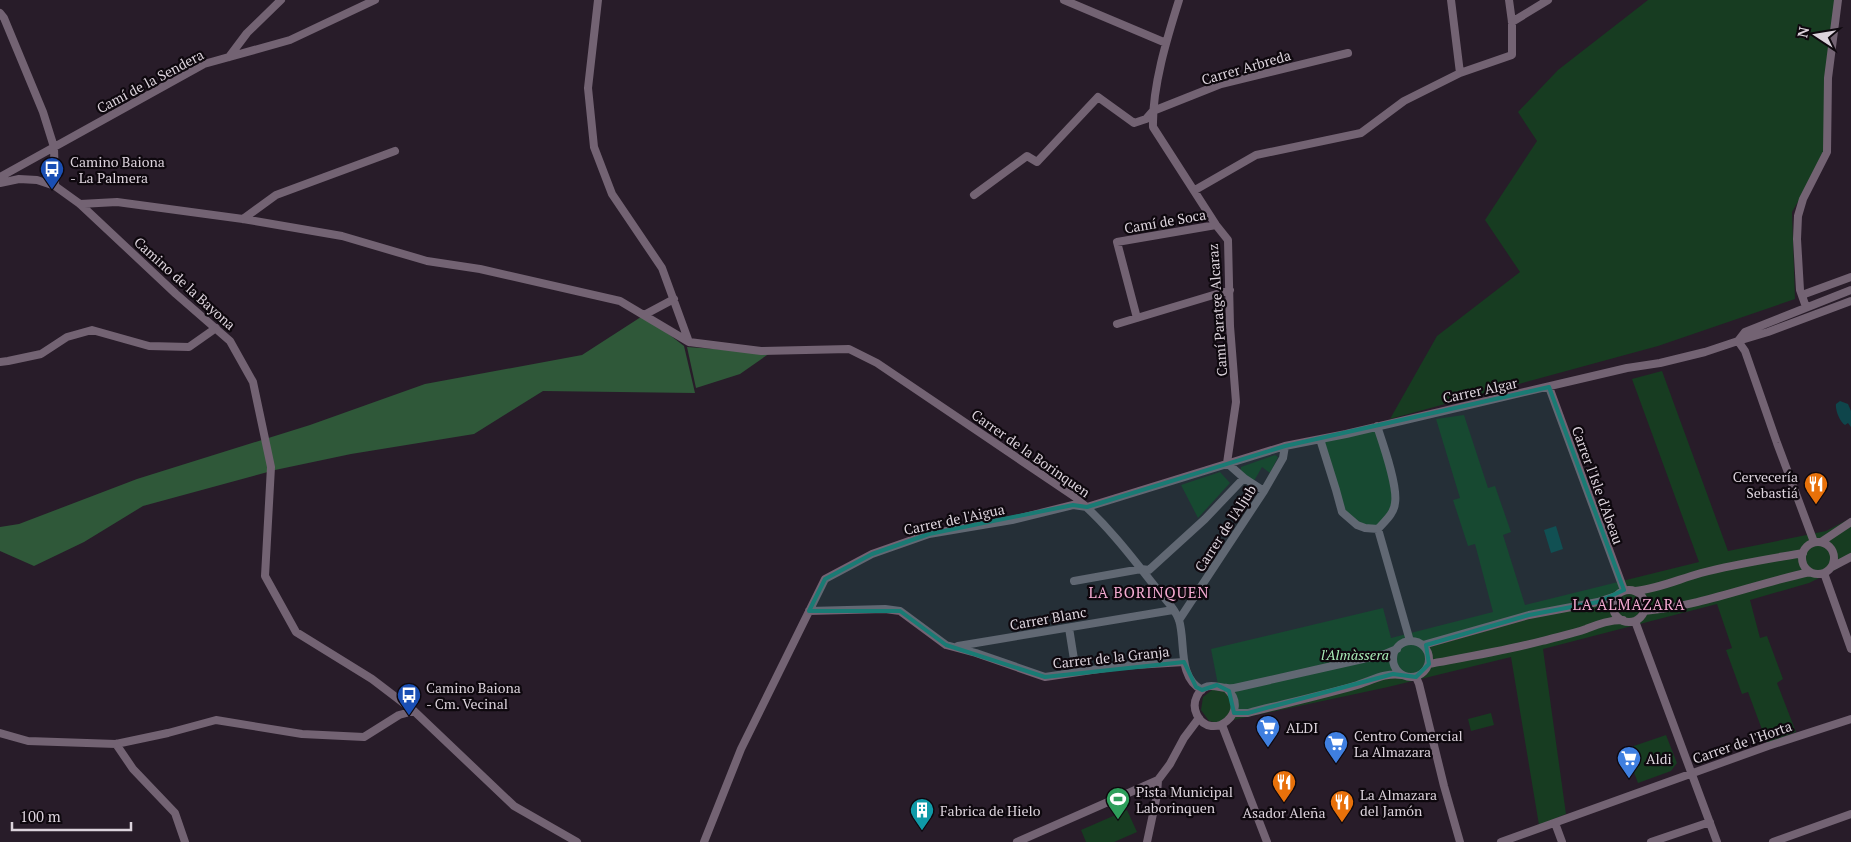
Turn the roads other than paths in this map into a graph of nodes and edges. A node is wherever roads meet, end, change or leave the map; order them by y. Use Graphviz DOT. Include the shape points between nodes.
graph roads {
  1 [pos="280,0"];
  2 [pos="375,0"];
  3 [pos="598,0"];
  4 [pos="1064,0"];
  5 [pos="1179,0"];
  6 [pos="1451,0"];
  7 [pos="1509,0"];
  8 [pos="1548,0"];
  9 [pos="1838,0"];
  10 [pos="0,14"];
  11 [pos="1512,22"];
  12 [pos="1166,43"];
  13 [pos="1348,52"];
  14 [pos="229,57"];
  15 [pos="1460,73"];
  16 [pos="1153,111"];
  17 [pos="54,147"];
  18 [pos="395,151"];
  19 [pos="0,178"];
  20 [pos="0,183"];
  21 [pos="55,186"];
  22 [pos="1195,190"];
  23 [pos="974,195"];
  24 [pos="80,204"];
  25 [pos="243,220"];
  26 [pos="1216,225"];
  27 [pos="1851,277"];
  28 [pos="1230,290"];
  29 [pos="1851,290"];
  30 [pos="1802,295"];
  31 [pos="674,299"];
  32 [pos="1851,301"];
  33 [pos="1806,308"];
  34 [pos="644,315"];
  35 [pos="1137,318"];
  36 [pos="1117,324"];
  37 [pos="216,328"];
  38 [pos="1738,341"];
  39 [pos="689,342"];
  40 [pos="0,362"];
  41 [pos="1549,387"];
  42 [pos="1377,426"];
  43 [pos="1320,439"];
  44 [pos="1285,446"];
  45 [pos="1227,464"];
  46 [pos="1244,478"];
  47 [pos="1264,491"];
  48 [pos="1087,507"];
  49 [pos="1851,522"];
  50 [pos="1378,528"];
  51 [pos="1818,542"];
  52 [pos="1803,553"];
  53 [pos="1851,557"];
  54 [pos="1832,567"];
  55 [pos="1141,569"];
  56 [pos="1810,572"];
  57 [pos="1824,573"];
  58 [pos="1074,581"];
  59 [pos="1624,590"];
  60 [pos="1635,590"];
  61 [pos="1616,596"];
  62 [pos="1173,610"];
  63 [pos="810,611"];
  64 [pos="1644,611"];
  65 [pos="1179,620"];
  66 [pos="1623,620"];
  67 [pos="1635,621"];
  68 [pos="1069,628"];
  69 [pos="1410,641"];
  70 [pos="1423,645"];
  71 [pos="956,647"];
  72 [pos="1397,649"];
  73 [pos="1851,649"];
  74 [pos="1184,662"];
  75 [pos="1429,664"];
  76 [pos="1076,672"];
  77 [pos="1402,675"];
  78 [pos="1416,677"];
  79 [pos="1226,688"];
  80 [pos="1202,690"];
  81 [pos="414,711"];
  82 [pos="1234,713"];
  83 [pos="1199,718"];
  84 [pos="1851,719"];
  85 [pos="1222,725"];
  86 [pos="0,733"];
  87 [pos="116,744"];
  88 [pos="1693,773"];
  89 [pos="1158,780"];
  90 [pos="1851,814"];
  91 [pos="1710,822"];
  92 [pos="1555,823"];
  93 [pos="184,842"];
  94 [pos="577,842"];
  95 [pos="704,842"];
  96 [pos="1016,842"];
  97 [pos="1147,842"];
  98 [pos="1267,842"];
  99 [pos="1460,842"];
  100 [pos="1501,842"];
  101 [pos="1562,842"];
  102 [pos="1652,842"];
  103 [pos="1717,842"];
  104 [pos="1772,842"];
  1 -- 14 [label="street" via="247,33"];
  2 -- 14 [label="street, Camí de la Sendera" via="290,40"];
  3 -- 31 [label="street" via="588,88 594,147 612,194 662,268"];
  4 -- 12 [label="street"];
  5 -- 12 [label="street, Camí Paratge Alcaraz"];
  6 -- 15 [label="street"];
  7 -- 11 [label="street"];
  8 -- 11 [label="street"];
  9 -- 30 [label="street" via="1828,78 1827,152 1798,216"];
  10 -- 17 [label="street" via="43,112"];
  11 -- 15 [label="street" via="1512,55"];
  12 -- 16 [label="street, Camí Paratge Alcaraz"];
  13 -- 16 [label="street, Carrer Arbreda" via="1221,84"];
  14 -- 17 [label="street, Camí de la Sendera" via="204,64"];
  15 -- 22 [label="street" via="1404,101 1361,133 1256,155"];
  16 -- 22 [label="street, Camí Paratge Alcaraz" via="1154,127"];
  16 -- 23 [label="street, Carrer Arbreda" via="1146,119 1134,123 1098,97 1037,162 1027,156"];
  17 -- 19 [label="street, Camí de la Sendera"];
  17 -- 21 [label="street"];
  18 -- 25 [label="street" via="276,194"];
  20 -- 21 [label="street" via="19,179"];
  21 -- 24 [label="street, Camino de la Bayona"];
  22 -- 26 [label="street, Camí Paratge Alcaraz"];
  24 -- 25 [label="street" via="118,202"];
  24 -- 37 [label="street, Camino de la Bayona"];
  25 -- 34 [label="street" via="342,236 427,261 480,269 620,301"];
  26 -- 28 [label="street, Camí Paratge Alcaraz" via="1228,240"];
  26 -- 35 [label="street, Camí de Soca" via="1117,242"];
  27 -- 30 [label="street"];
  28 -- 35 [label="street"];
  28 -- 45 [label="street, Camí Paratge Alcaraz" via="1236,402"];
  29 -- 33 [label="street, Carrer Algar"];
  30 -- 33 [label="street"];
  31 -- 34 [label="street"];
  31 -- 39 [label="street"];
  32 -- 38 [label="street, Carrer Algar"];
  33 -- 38 [label="street, Carrer Algar" via="1745,332"];
  34 -- 39 [label="street"];
  35 -- 36 [label="street"];
  37 -- 40 [label="street" via="188,347 149,346 92,330 67,337 41,354"];
  37 -- 81 [label="street, Camino de la Bayona" via="230,341 253,382 271,467 265,576 296,632 372,679"];
  38 -- 41 [label="street, Carrer Algar" via="1660,363"];
  38 -- 51 [label="street" via="1745,351"];
  39 -- 48 [label="street, Carrer de la Borinquen" via="761,350 849,349 876,363"];
  41 -- 42 [label="street, Carrer Algar"];
  41 -- 59 [label="street, Carrer l'Isle d'Abeau"];
  42 -- 43 [label="street, Carrer Algar"];
  42 -- 50 [label="street" via="1396,503 1390,516"];
  43 -- 44 [label="street, Carrer Algar"];
  43 -- 50 [label="street" via="1342,512 1356,525"];
  44 -- 45 [label="street, Carrer Algar"];
  44 -- 47 [label="street, Carrer de l'Aljub" via="1283,458"];
  45 -- 46 [label="street"];
  45 -- 48 [label="street, Carrer de l'Aigua"];
  46 -- 47 [label="street"];
  46 -- 55 [label="street" via="1156,564 1149,570"];
  47 -- 65 [label="street, Carrer de l'Aljub"];
  48 -- 55 [label="street, Carrer de la Borinquen"];
  48 -- 63 [label="street, Carrer de l'Aigua" via="1073,505 1012,520 929,534 900,543 825,579"];
  49 -- 51 [label="street"];
  50 -- 69 [label="street"];
  51 -- 52 [label="street"];
  51 -- 54 [label="street" via="1833,552"];
  52 -- 56 [label="street" via="1803,564"];
  52 -- 60 [label="street" via="1734,565 1655,588"];
  53 -- 54 [label="street"];
  54 -- 57 [label="street"];
  55 -- 58 [label="street"];
  55 -- 62 [label="street, Carrer de la Borinquen"];
  56 -- 57 [label="street"];
  56 -- 64 [label="street" via="1715,599"];
  57 -- 73 [label="street"];
  59 -- 60 [label="street"];
  59 -- 61 [label="street"];
  60 -- 64 [label="street" via="1642,596"];
  61 -- 66 [label="street" via="1613,607"];
  61 -- 70 [label="street" via="1529,615"];
  62 -- 65 [label="street, Carrer de la Borinquen"];
  62 -- 68 [label="street, Carrer Blanc"];
  63 -- 71 [label="street, Carrer de la Granja" via="900,611 946,645"];
  63 -- 95 [label="street, Carrer de l'Aigua" via="741,749"];
  64 -- 67 [label="street"];
  65 -- 74 [label="street, Carrer de la Borinquen"];
  66 -- 67 [label="street"];
  66 -- 75 [label="street" via="1611,620 1542,641 1472,657"];
  67 -- 88 [label="street"];
  68 -- 71 [label="street, Carrer Blanc"];
  68 -- 76 [label="street"];
  69 -- 70 [label="street"];
  69 -- 72 [label="street"];
  70 -- 75 [label="street" via="1428,652"];
  71 -- 76 [label="street, Carrer de la Granja" via="1045,677"];
  72 -- 77 [label="street" via="1395,666"];
  72 -- 79 [label="street"];
  74 -- 76 [label="street, Carrer de la Granja"];
  74 -- 80 [label="street, Carrer de la Borinquen" via="1189,678"];
  75 -- 78 [label="street"];
  77 -- 78 [label="street"];
  77 -- 82 [label="street" via="1380,676 1356,686 1248,713"];
  78 -- 99 [label="street"];
  79 -- 80 [label="street" via="1217,685"];
  79 -- 82 [label="street" via="1235,704"];
  80 -- 83 [label="street" via="1194,702"];
  81 -- 87 [label="street" via="399,714 364,737 302,734 216,720"];
  81 -- 94 [label="street, Camino de la Bayona" via="514,806"];
  82 -- 85 [label="street"];
  83 -- 85 [label="street" via="1208,725"];
  83 -- 89 [label="street"];
  84 -- 88 [label="street, Carrer de l'Horta"];
  85 -- 98 [label="street"];
  86 -- 87 [label="street" via="28,741"];
  87 -- 93 [label="street" via="133,769 175,813"];
  88 -- 91 [label="street"];
  88 -- 92 [label="street, Carrer de l'Horta"];
  89 -- 96 [label="street"];
  89 -- 97 [label="street"];
  90 -- 104 [label="street"];
  91 -- 102 [label="street"];
  91 -- 103 [label="street"];
  92 -- 100 [label="street, Carrer de l'Horta"];
  92 -- 101 [label="street"];
}
